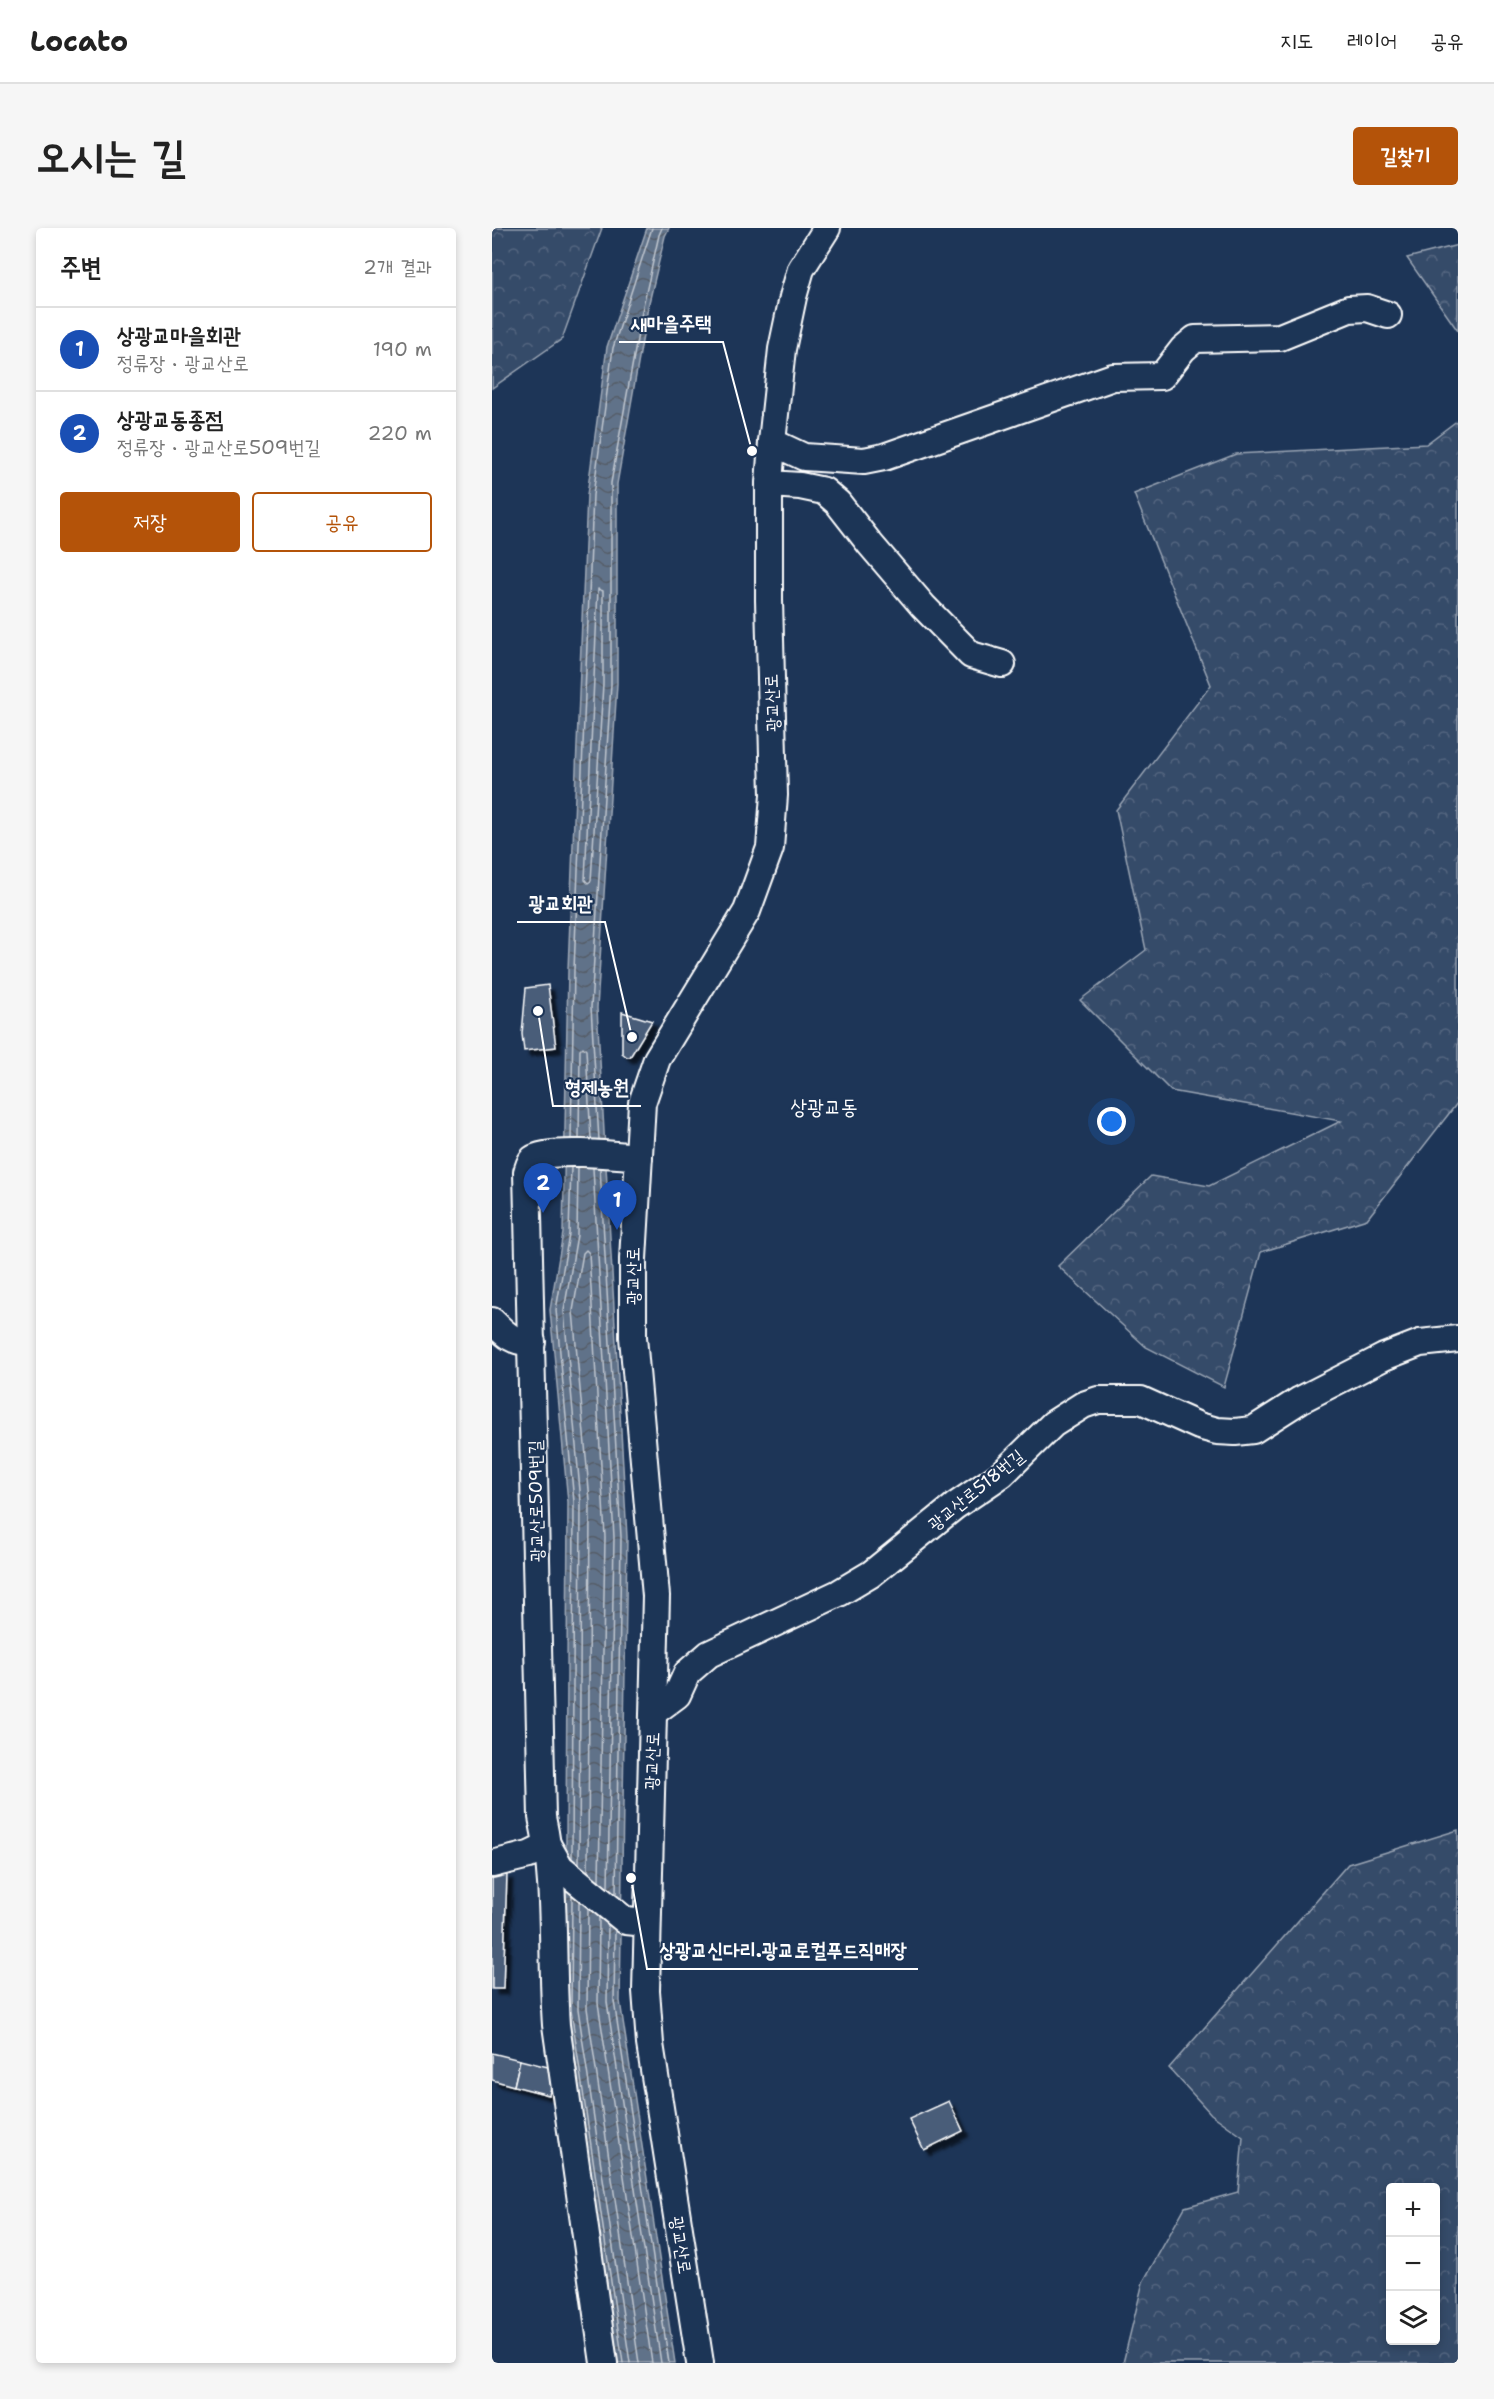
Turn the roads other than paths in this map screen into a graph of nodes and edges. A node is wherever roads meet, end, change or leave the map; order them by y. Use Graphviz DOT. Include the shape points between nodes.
graph roads {
  1 [pos="827,228"];
  2 [pos="1388,315"];
  3 [pos="772,442"];
  4 [pos="769,484"];
  5 [pos="1002,664"];
  6 [pos="639,1156"];
  7 [pos="492,1321"];
  8 [pos="1458,1339"];
  9 [pos="532,1342"];
  10 [pos="654,1712"];
  11 [pos="554,1857"];
  12 [pos="492,1864"];
  13 [pos="636,1922"];
  14 [pos="604,2363"];
  15 [pos="700,2363"];
  1 -- 3 [label="street, 광교산로" via="801,269 793,297 782,349"];
  2 -- 3 [label="street" via="1367,308 1349,309 1280,337 1195,339 1161,376 1113,376 884,457 864,461 804,457"];
  3 -- 4 [label="street, 광교산로"];
  4 -- 5 [label="street" via="824,491 923,606 971,655"];
  4 -- 6 [label="street, 광교산로" via="774,748 770,848 747,910 657,1059 642,1103"];
  6 -- 9 [label="street, 광교산로509번길" via="544,1155 529,1164"];
  6 -- 10 [label="street, 광교산로" via="633,1337 656,1596"];
  7 -- 9 [label="street" via="511,1339"];
  8 -- 10 [label="street, 광교산로518번길" via="1420,1343 1384,1357 1300,1400 1252,1430 1217,1431 1141,1400 1098,1401 1083,1406 1053,1424 1002,1474 955,1506 871,1574 709,1654 687,1673 677,1695"];
  9 -- 11 [label="street, 광교산로509번길" via="542,1817"];
  10 -- 13 [label="street, 광교산로"];
  11 -- 12 [label="street" via="529,1855"];
  11 -- 13 [label="street"];
  11 -- 14 [label="street, 광교산로509번길" via="555,2025"];
  13 -- 15 [label="street, 광교산로" via="650,2044"];
}
